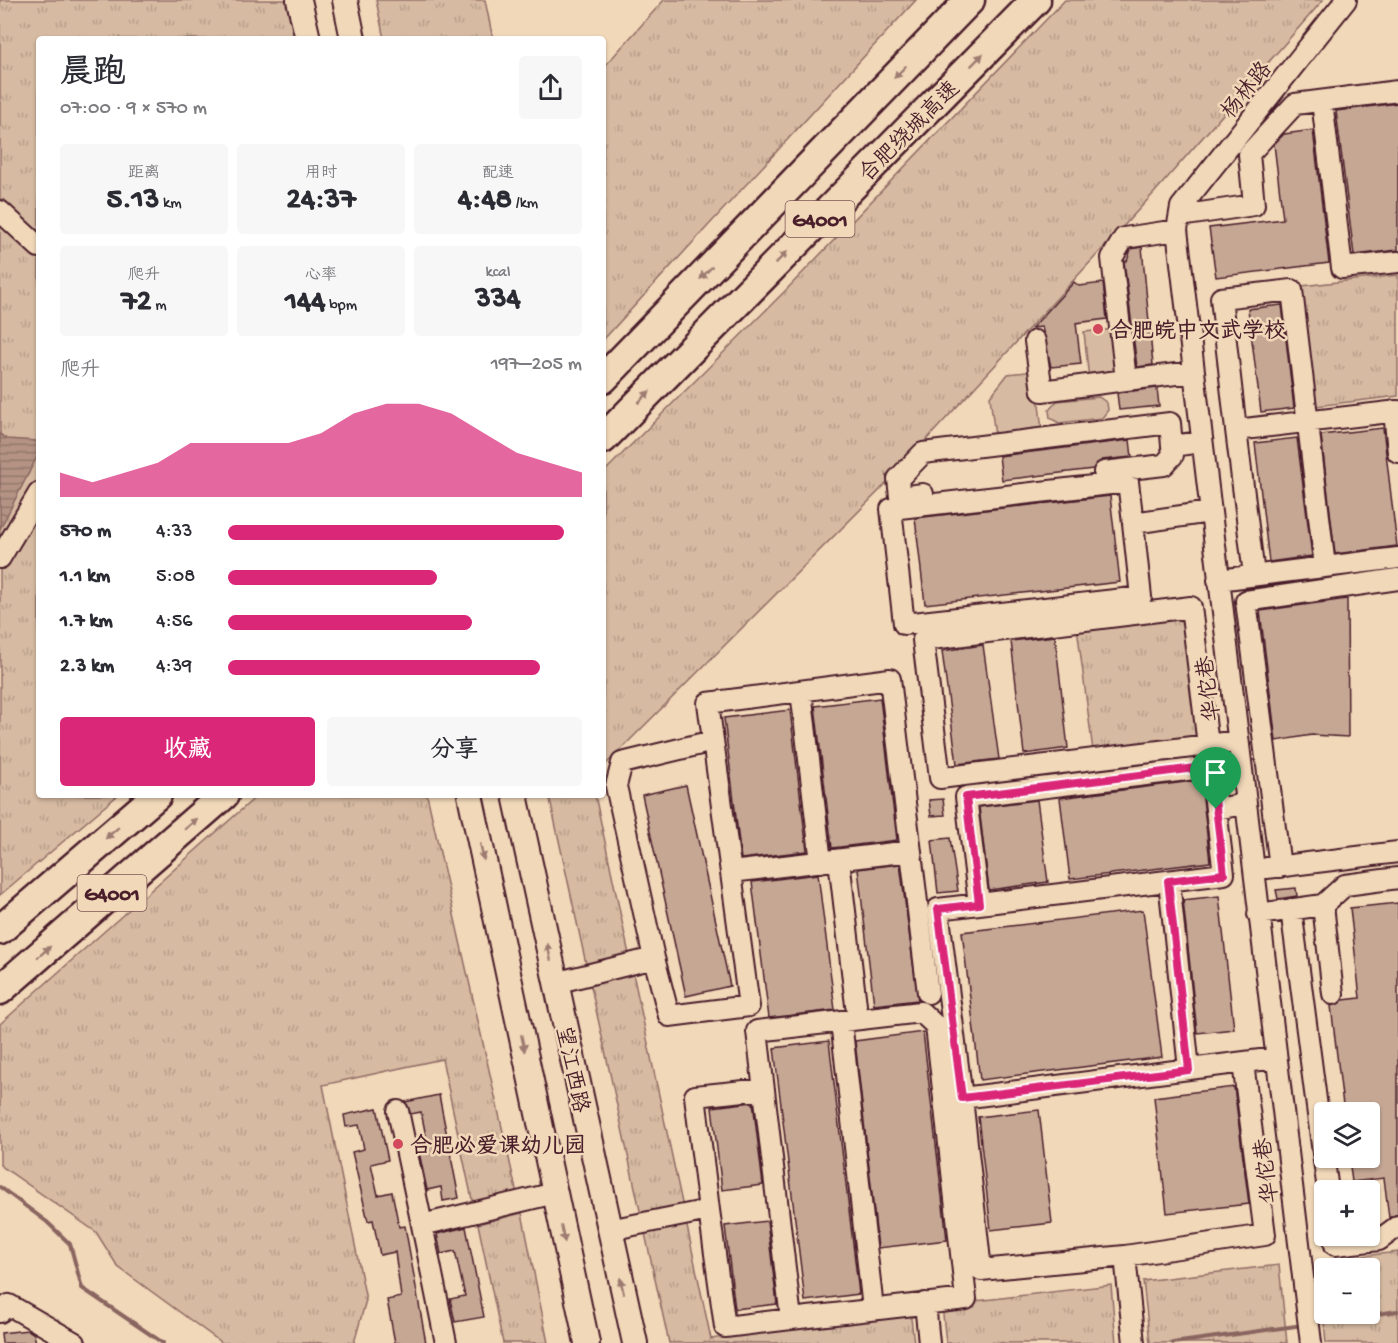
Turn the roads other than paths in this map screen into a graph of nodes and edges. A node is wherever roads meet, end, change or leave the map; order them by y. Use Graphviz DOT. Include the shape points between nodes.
graph roads {
  1 [pos="299,0"];
  2 [pos="345,0"];
  3 [pos="970,0"];
  4 [pos="1036,0"];
  5 [pos="1346,0"];
  6 [pos="307,36"];
  7 [pos="352,36"];
  8 [pos="1398,91"];
  9 [pos="1322,101"];
  10 [pos="0,211"];
  11 [pos="1179,218"];
  12 [pos="36,244"];
  13 [pos="1398,262"];
  14 [pos="1035,341"];
  15 [pos="1193,372"];
  16 [pos="606,377"];
  17 [pos="1126,380"];
  18 [pos="1396,411"];
  19 [pos="1307,422"];
  20 [pos="1236,430"];
  21 [pos="606,436"];
  22 [pos="1201,442"];
  23 [pos="1172,446"];
  24 [pos="1398,452"];
  25 [pos="36,498"];
  26 [pos="1210,512"];
  27 [pos="1132,523"];
  28 [pos="0,558"];
  29 [pos="1398,558"];
  30 [pos="1324,567"];
  31 [pos="1254,575"];
  32 [pos="1398,579"];
  33 [pos="1218,580"];
  34 [pos="801,691"];
  35 [pos="713,741"];
  36 [pos="1237,741"];
  37 [pos="1208,745"];
  38 [pos="154,798"];
  39 [pos="221,798"];
  40 [pos="471,798"];
  41 [pos="516,798"];
  42 [pos="1245,804"];
  43 [pos="1216,809"];
  44 [pos="911,851"];
  45 [pos="1398,852"];
  46 [pos="830,861"];
  47 [pos="1280,867"];
  48 [pos="1253,870"];
  49 [pos="731,872"];
  50 [pos="1398,878"];
  51 [pos="1168,881"];
  52 [pos="979,904"];
  53 [pos="1323,905"];
  54 [pos="1291,909"];
  55 [pos="1258,914"];
  56 [pos="0,930"];
  57 [pos="654,958"];
  58 [pos="555,984"];
  59 [pos="0,990"];
  60 [pos="928,993"];
  61 [pos="1333,994"];
  62 [pos="856,1005"];
  63 [pos="842,1021"];
  64 [pos="1276,1058"];
  65 [pos="1243,1063"];
  66 [pos="1189,1070"];
  67 [pos="764,1089"];
  68 [pos="962,1098"];
  69 [pos="398,1111"];
  70 [pos="1327,1180"];
  71 [pos="555,1193"];
  72 [pos="709,1210"];
  73 [pos="422,1226"];
  74 [pos="1398,1226"];
  75 [pos="609,1230"];
  76 [pos="1380,1239"];
  77 [pos="1125,1256"];
  78 [pos="925,1303"];
  79 [pos="5,1309"];
  80 [pos="873,1309"];
  81 [pos="791,1318"];
  82 [pos="75,1343"];
  83 [pos="446,1343"];
  84 [pos="587,1343"];
  85 [pos="635,1343"];
  86 [pos="929,1343"];
  87 [pos="1134,1343"];
  88 [pos="1311,1343"];
  1 -- 6 [label="main road"];
  2 -- 7 [label="main road"];
  3 -- 16 [label="highway, 合肥绕城高速 / G4001, one-way"];
  21 -- 4 [label="highway, 合肥绕城高速 / G4001, one-way"];
  5 -- 11 [label="street, 杨林路"];
  8 -- 9 [label="street"];
  9 -- 11 [label="street" via="1295,104 1249,154 1254,206"];
  9 -- 13 [label="street" via="1342,268"];
  10 -- 12 [label="street"];
  11 -- 15 [label="street, 华佗巷"];
  11 -- 17 [label="street" via="1124,238 1112,258"];
  14 -- 17 [label="street" via="1042,391"];
  15 -- 17 [label="street"];
  15 -- 22 [label="street, 华佗巷"];
  18 -- 19 [label="street"];
  18 -- 24 [label="street"];
  19 -- 20 [label="street"];
  19 -- 20 [label="street" via="1292,290 1244,295 1221,298"];
  19 -- 30 [label="street"];
  20 -- 31 [label="street"];
  22 -- 23 [label="street"];
  22 -- 26 [label="street, 华佗巷"];
  23 -- 23 [label="street" via="1170,423 922,453 898,479 900,497 1164,465 1173,455"];
  25 -- 28 [label="street"];
  26 -- 27 [label="street"];
  26 -- 33 [label="street, 华佗巷"];
  27 -- 27 [label="street" via="1128,482 891,509 904,624 1141,597"];
  29 -- 30 [label="street"];
  30 -- 31 [label="street"];
  31 -- 33 [label="street"];
  32 -- 47 [label="street" via="1246,601"];
  33 -- 36 [label="street, 华佗巷"];
  34 -- 35 [label="street" via="708,703"];
  34 -- 44 [label="street" via="890,679"];
  34 -- 46 [label="street"];
  35 -- 49 [label="street"];
  35 -- 57 [label="street" via="622,763 616,786"];
  36 -- 37 [label="street"];
  36 -- 42 [label="street, 华佗巷"];
  37 -- 37 [label="street" via="940,778 923,640 1191,607"];
  38 -- 56 [label="highway, G4001, one-way"];
  59 -- 39 [label="highway, G4001, one-way"];
  40 -- 71 [label="main road, 望江西路, one-way"];
  58 -- 41 [label="main road, 望江西路, one-way"];
  42 -- 43 [label="street"];
  42 -- 48 [label="street, 华佗巷"];
  43 -- 51 [label="street" via="1224,874"];
  43 -- 52 [label="street" via="1211,766 966,797"];
  44 -- 46 [label="street"];
  44 -- 60 [label="street"];
  45 -- 47 [label="street"];
  46 -- 49 [label="street"];
  46 -- 62 [label="street"];
  47 -- 48 [label="street"];
  48 -- 55 [label="street, 华佗巷"];
  49 -- 57 [label="street" via="749,1006 669,1016"];
  50 -- 53 [label="street" via="1345,885"];
  51 -- 52 [label="street"];
  51 -- 66 [label="street"];
  52 -- 68 [label="street" via="938,909"];
  53 -- 54 [label="street"];
  53 -- 61 [label="street"];
  54 -- 55 [label="street"];
  54 -- 70 [label="street"];
  55 -- 64 [label="street, 华佗巷"];
  57 -- 58 [label="street"];
  58 -- 75 [label="main road, 望江西路"];
  63 -- 67 [label="street" via="757,1031"];
  63 -- 78 [label="street" via="921,1011 936,1026 966,1299"];
  63 -- 80 [label="street"];
  64 -- 65 [label="street"];
  64 -- 88 [label="street, 华佗巷"];
  65 -- 66 [label="street"];
  65 -- 77 [label="street" via="1265,1235"];
  66 -- 68 [label="street"];
  67 -- 72 [label="street" via="695,1096"];
  67 -- 81 [label="street"];
  68 -- 77 [label="street" via="981,1270"];
  69 -- 73 [label="street"];
  71 -- 73 [label="street"];
  71 -- 84 [label="main road, 望江西路, one-way"];
  72 -- 75 [label="street"];
  72 -- 81 [label="street" via="725,1327"];
  73 -- 83 [label="street"];
  74 -- 76 [label="street"];
  85 -- 75 [label="main road, 望江西路, one-way"];
  77 -- 87 [label="street"];
  78 -- 80 [label="street"];
  78 -- 86 [label="street"];
  79 -- 82 [label="street"];
  80 -- 81 [label="street"];
}
